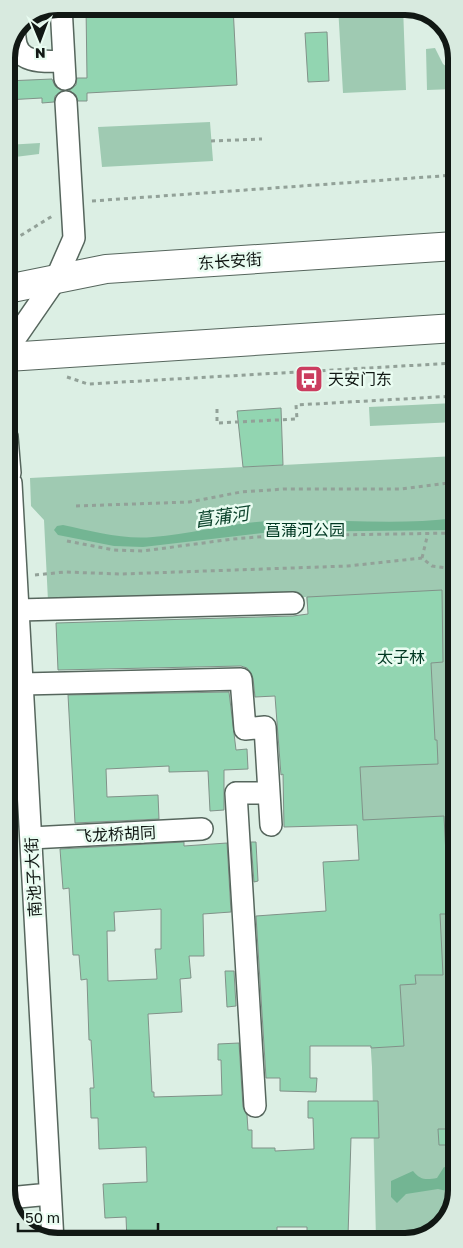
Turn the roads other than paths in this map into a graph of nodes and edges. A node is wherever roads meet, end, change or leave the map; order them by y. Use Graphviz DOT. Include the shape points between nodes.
graph roads {
  1 [pos="61,15"];
  2 [pos="17,45"];
  3 [pos="66,102"];
  4 [pos="448,246"];
  5 [pos="56,279"];
  6 [pos="15,287"];
  7 [pos="448,328"];
  8 [pos="15,338"];
  9 [pos="15,356"];
  10 [pos="15,560"];
  11 [pos="293,603"];
  12 [pos="15,622"];
  13 [pos="22,684"];
  14 [pos="18,786"];
  15 [pos="269,792"];
  16 [pos="271,825"];
  17 [pos="202,830"];
  18 [pos="30,838"];
  19 [pos="255,1106"];
  20 [pos="50,1194"];
  21 [pos="16,1197"];
  22 [pos="52,1232"];
  1 -- 2 [label="street" via="64,70 25,58"];
  3 -- 5 [label="street" via="74,238"];
  4 -- 5 [label="highway, 东长安街" via="106,269"];
  5 -- 6 [label="highway, 东长安街"];
  5 -- 8 [label="street"];
  7 -- 9 [label="highway"];
  10 -- 12 [label="street, 南池子大街"];
  11 -- 12 [label="street"];
  12 -- 13 [label="street, 南池子大街"];
  13 -- 14 [label="street, 南池子大街"];
  13 -- 15 [label="street" via="241,679 245,729 265,727"];
  14 -- 18 [label="street, 南池子大街"];
  15 -- 16 [label="street"];
  15 -- 19 [label="street" via="236,793"];
  17 -- 18 [label="street, 飞龙桥胡同"];
  18 -- 20 [label="street, 南池子大街"];
  20 -- 21 [label="street"];
  20 -- 22 [label="street, 南池子大街"];
}
